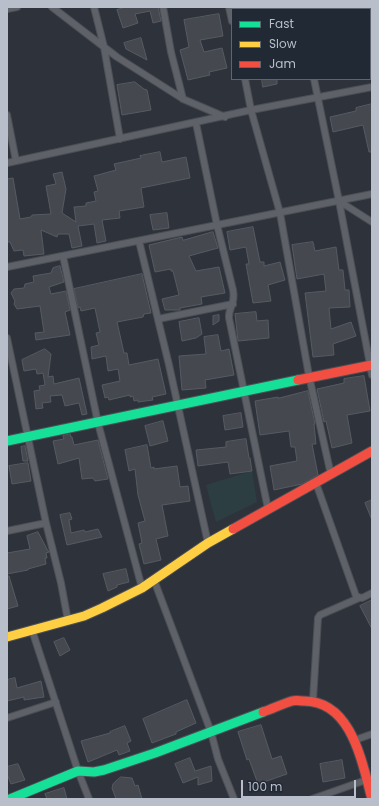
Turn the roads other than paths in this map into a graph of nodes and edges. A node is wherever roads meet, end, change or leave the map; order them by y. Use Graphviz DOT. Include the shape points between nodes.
graph roads {
  1 [pos="17,7"];
  2 [pos="52,7"];
  3 [pos="94,7"];
  4 [pos="163,7"];
  5 [pos="7,9"];
  6 [pos="104,47"];
  7 [pos="245,80"];
  8 [pos="314,80"];
  9 [pos="372,87"];
  10 [pos="318,98"];
  11 [pos="183,99"];
  12 [pos="252,110"];
  13 [pos="7,115"];
  14 [pos="225,117"];
  15 [pos="196,123"];
  16 [pos="120,139"];
  17 [pos="16,161"];
  18 [pos="7,163"];
  19 [pos="372,194"];
  20 [pos="339,201"];
  21 [pos="280,213"];
  22 [pos="372,222"];
  23 [pos="217,225"];
  24 [pos="140,241"];
  25 [pos="63,256"];
  26 [pos="7,267"];
  27 [pos="233,304"];
  28 [pos="158,320"];
  29 [pos="7,338"];
  30 [pos="371,365"];
  31 [pos="372,375"];
  32 [pos="309,376"];
  33 [pos="244,390"];
  34 [pos="178,406"];
  35 [pos="98,423"];
  36 [pos="28,437"];
  37 [pos="7,441"];
  38 [pos="372,451"];
  39 [pos="331,475"];
  40 [pos="316,484"];
  41 [pos="268,509"];
  42 [pos="46,523"];
  43 [pos="7,532"];
  44 [pos="208,543"];
  45 [pos="154,580"];
  46 [pos="142,588"];
  47 [pos="372,593"];
  48 [pos="359,598"];
  49 [pos="68,621"];
  50 [pos="32,630"];
  51 [pos="7,637"];
  52 [pos="313,700"];
  53 [pos="56,702"];
  54 [pos="7,718"];
  55 [pos="211,732"];
  56 [pos="372,734"];
  57 [pos="355,740"];
  58 [pos="78,771"];
  59 [pos="366,780"];
  60 [pos="10,799"];
  61 [pos="89,799"];
  62 [pos="234,799"];
  63 [pos="312,799"];
  64 [pos="372,799"];
  1 -- 5 [label="street"];
  2 -- 6 [label="street"];
  3 -- 6 [label="street"];
  4 -- 11 [label="street"];
  6 -- 11 [label="street"];
  6 -- 16 [label="street"];
  7 -- 12 [label="street"];
  8 -- 10 [label="street"];
  9 -- 10 [label="street"];
  10 -- 12 [label="street"];
  10 -- 20 [label="street"];
  11 -- 14 [label="street"];
  12 -- 14 [label="street"];
  12 -- 21 [label="street"];
  13 -- 17 [label="street"];
  14 -- 15 [label="street"];
  15 -- 16 [label="street"];
  15 -- 23 [label="street"];
  16 -- 17 [label="street"];
  17 -- 18 [label="street"];
  19 -- 20 [label="street"];
  20 -- 21 [label="street"];
  20 -- 22 [label="street"];
  20 -- 30 [label="street"];
  21 -- 23 [label="street"];
  21 -- 32 [label="street"];
  23 -- 24 [label="street"];
  23 -- 27 [label="street" via="233,290"];
  24 -- 25 [label="street"];
  24 -- 28 [label="street"];
  25 -- 26 [label="street"];
  25 -- 35 [label="street"];
  27 -- 28 [label="street"];
  27 -- 33 [label="street" via="228,318"];
  28 -- 34 [label="street"];
  29 -- 36 [label="street"];
  30 -- 31 [label="street"];
  30 -- 32 [label="street"];
  32 -- 33 [label="street"];
  32 -- 39 [label="street"];
  33 -- 34 [label="street"];
  33 -- 41 [label="street"];
  34 -- 35 [label="street"];
  34 -- 44 [label="street"];
  35 -- 36 [label="street"];
  35 -- 46 [label="street"];
  36 -- 37 [label="street"];
  36 -- 42 [label="street"];
  38 -- 39 [label="street"];
  39 -- 40 [label="street"];
  40 -- 41 [label="street"];
  40 -- 48 [label="street" via="356,596"];
  41 -- 44 [label="street"];
  42 -- 43 [label="street"];
  42 -- 49 [label="street"];
  44 -- 45 [label="street"];
  45 -- 46 [label="street"];
  45 -- 55 [label="street"];
  46 -- 49 [label="street"];
  47 -- 48 [label="street"];
  48 -- 52 [label="street" via="318,618"];
  49 -- 50 [label="street"];
  50 -- 51 [label="street"];
  50 -- 53 [label="street"];
  52 -- 55 [label="street" via="293,701"];
  52 -- 57 [label="street" via="334,710"];
  53 -- 54 [label="street"];
  53 -- 58 [label="street"];
  55 -- 58 [label="street" via="104,770"];
  55 -- 62 [label="street" via="218,759"];
  56 -- 57 [label="street"];
  57 -- 59 [label="street"];
  58 -- 60 [label="street"];
  58 -- 61 [label="street"];
  59 -- 63 [label="street"];
  59 -- 64 [label="street"];
}
